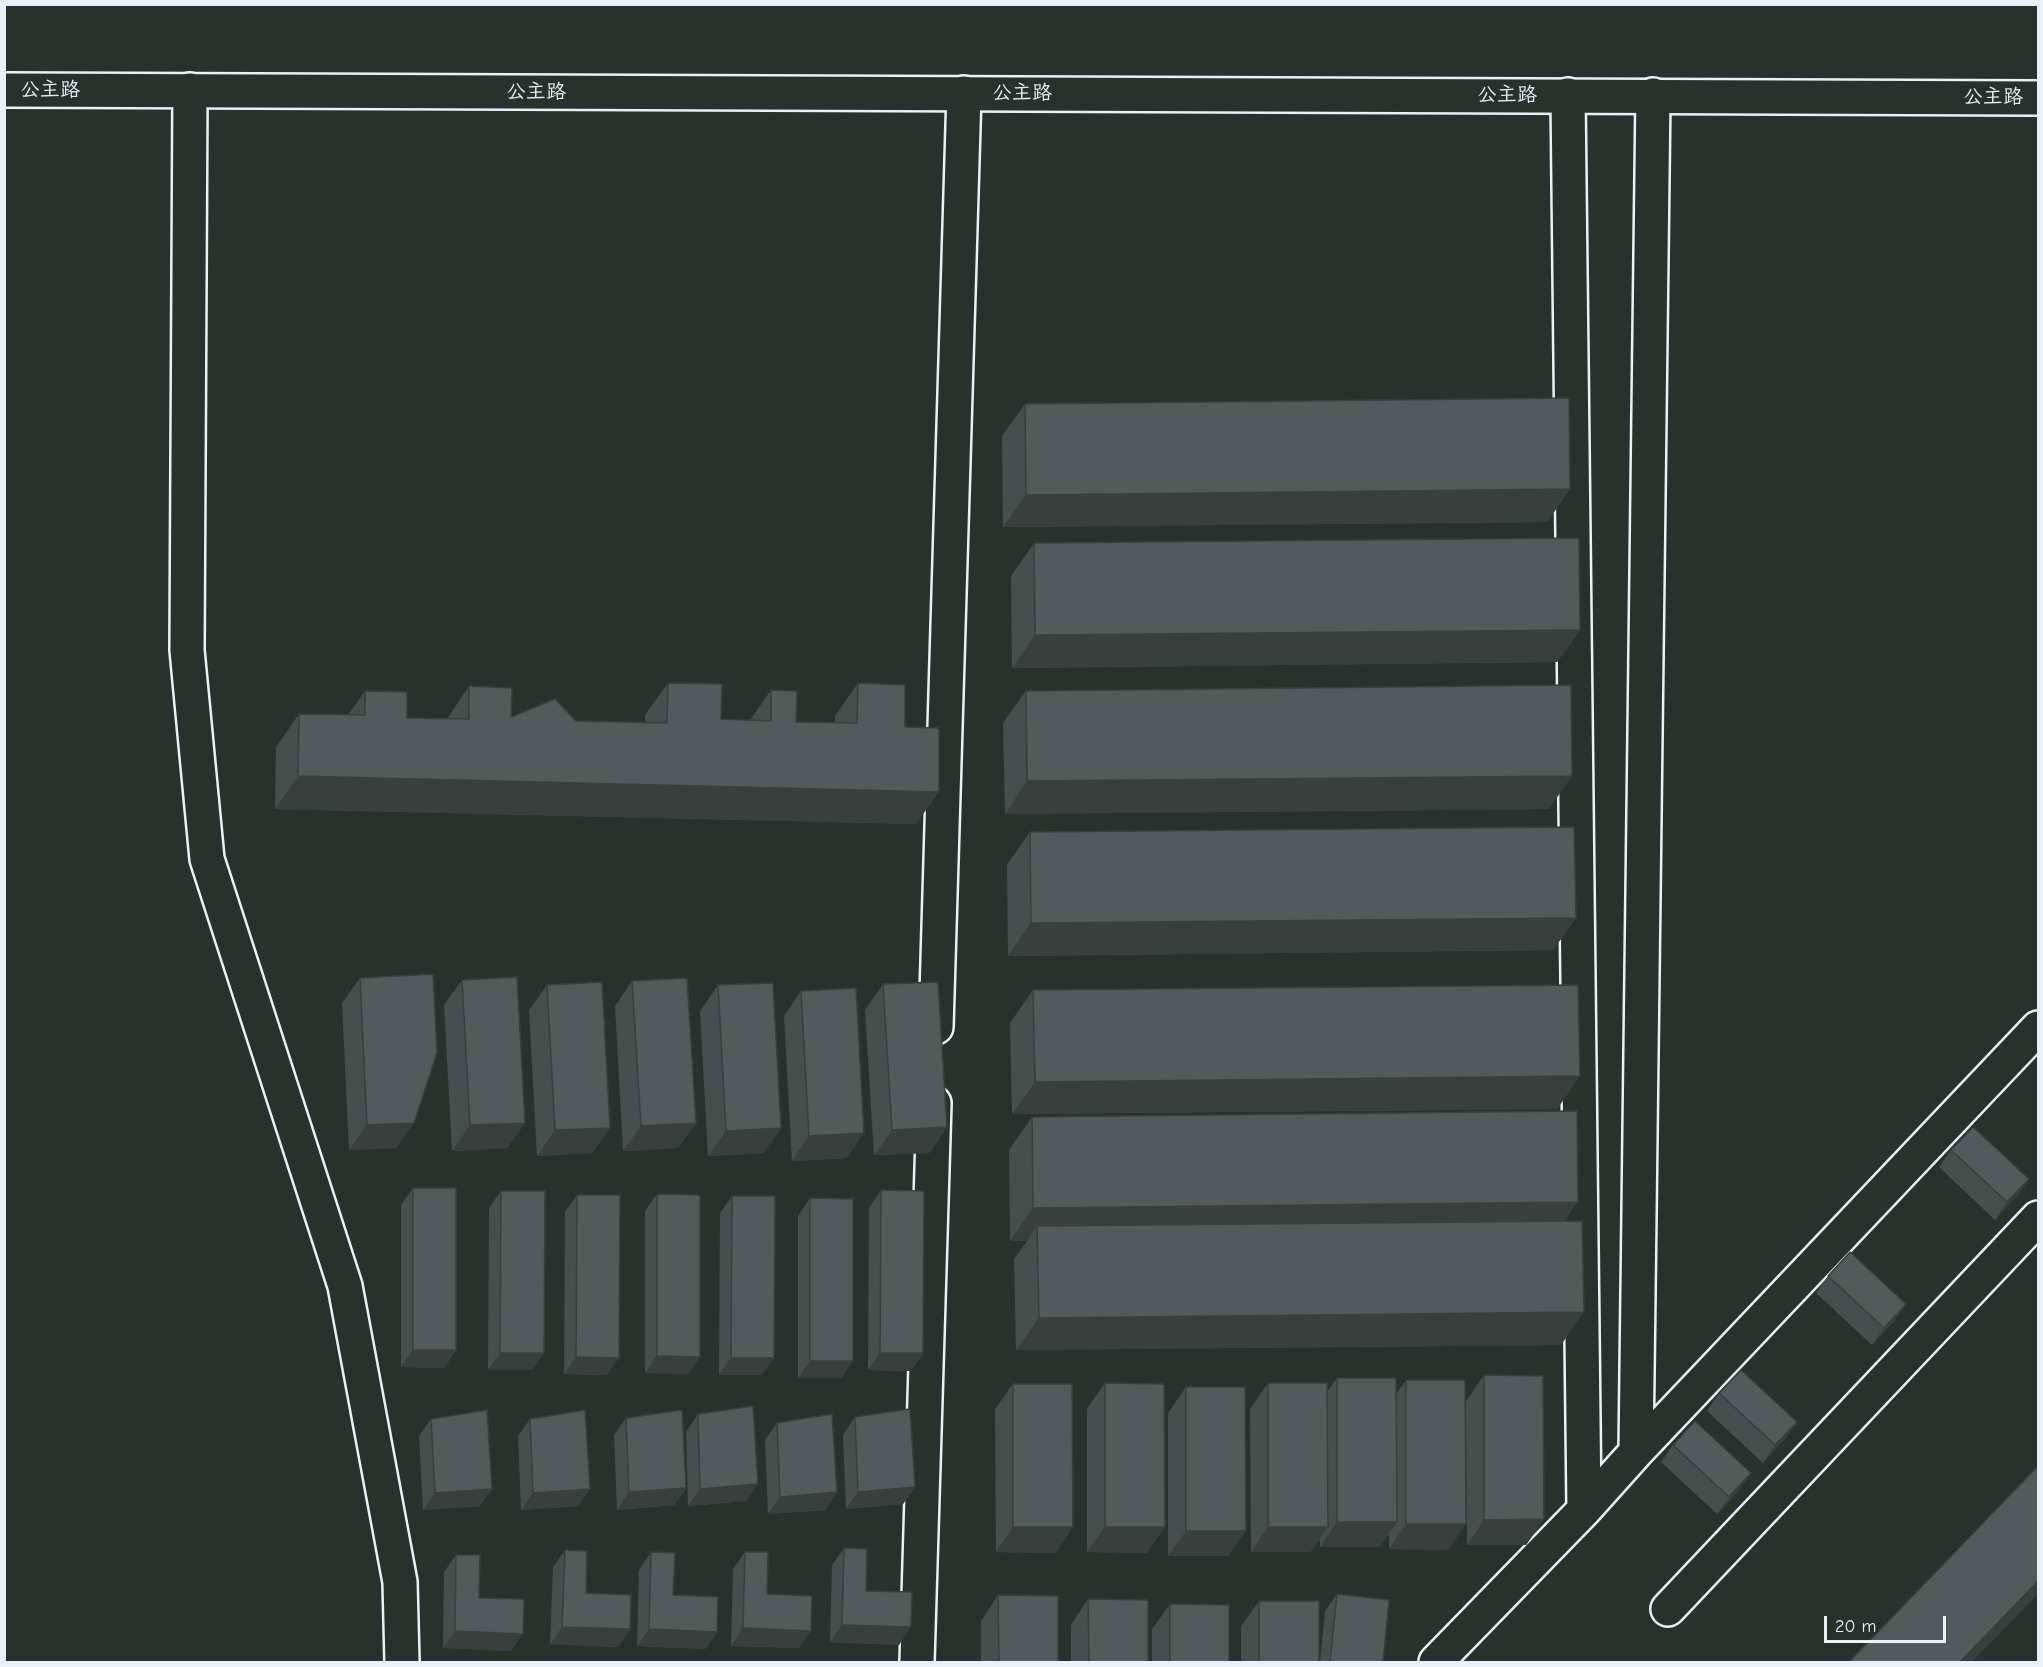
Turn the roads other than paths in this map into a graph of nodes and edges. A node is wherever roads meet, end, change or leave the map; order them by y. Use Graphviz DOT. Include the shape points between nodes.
graph roads {
  1 [pos="4,90"];
  2 [pos="190,90"];
  3 [pos="964,93"];
  4 [pos="1568,95"];
  5 [pos="1653,95"];
  6 [pos="2038,98"];
  7 [pos="2038,1028"];
  8 [pos="2038,1218"];
  9 [pos="1636,1452"];
  10 [pos="1584,1510"];
  11 [pos="1668,1609"];
  12 [pos="402,1662"];
  13 [pos="917,1662"];
  14 [pos="1436,1662"];
  1 -- 2 [label="street, 公主路"];
  2 -- 3 [label="street, 公主路"];
  2 -- 12 [label="street" via="188,650 207,859 345,1286 400,1582"];
  3 -- 4 [label="street, 公主路"];
  3 -- 13 [label="street"];
  4 -- 5 [label="street, 公主路"];
  4 -- 10 [label="street"];
  5 -- 6 [label="street, 公主路"];
  5 -- 9 [label="street"];
  7 -- 9 [label="street"];
  8 -- 11 [label="street"];
  9 -- 10 [label="street"];
  10 -- 14 [label="street"];
}
